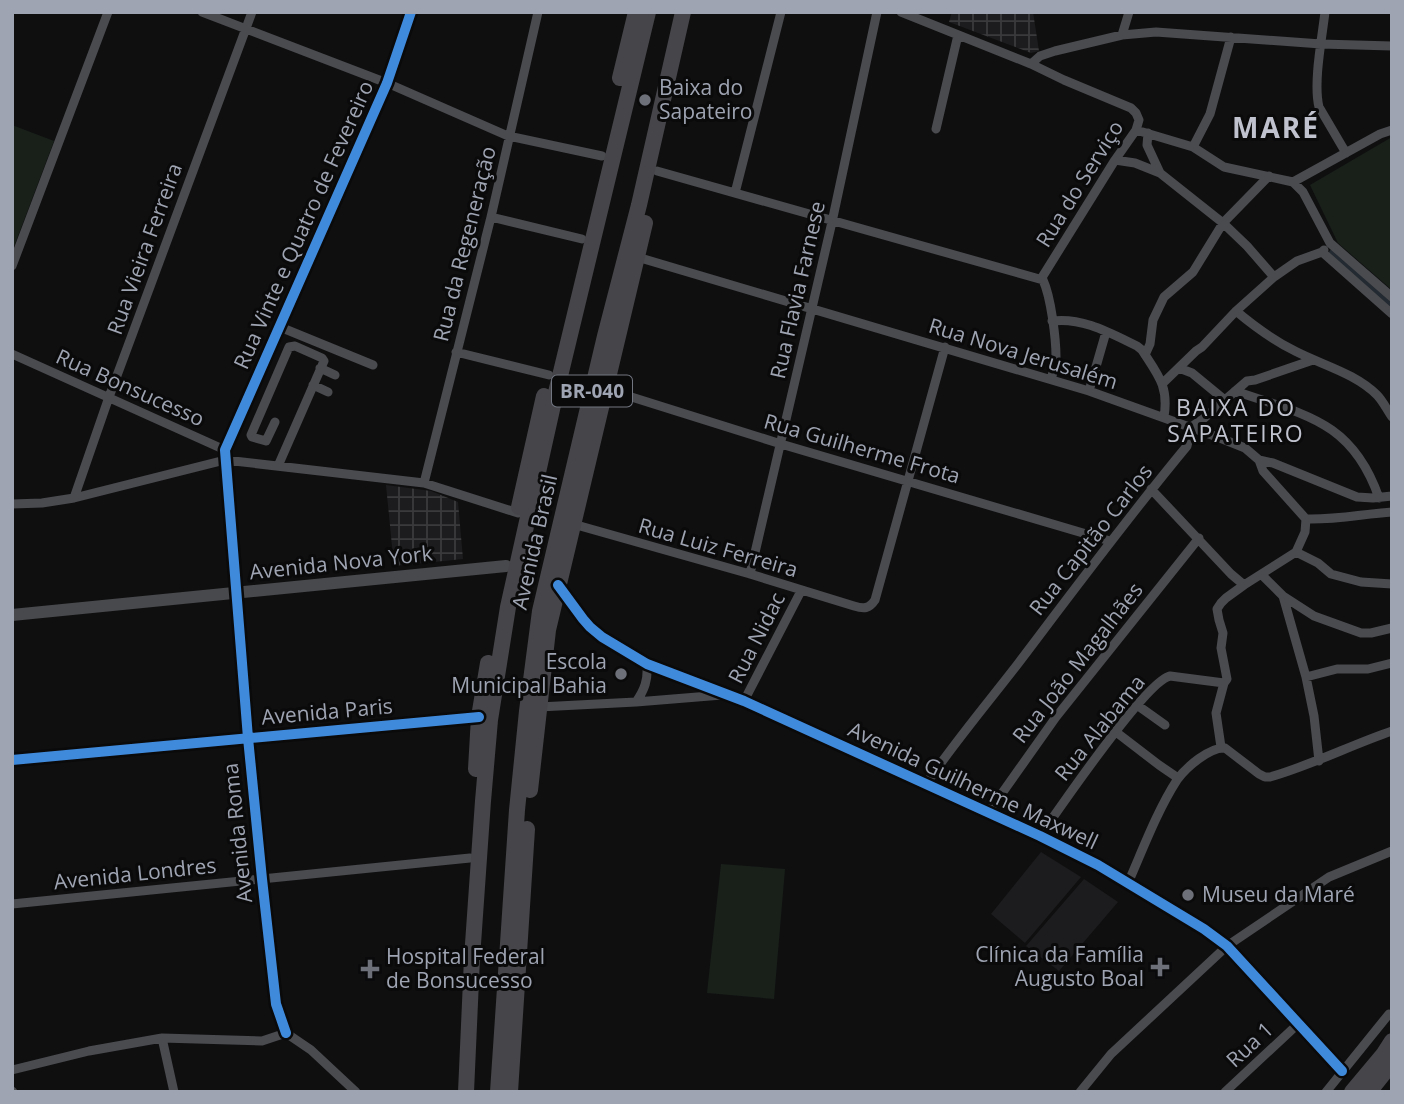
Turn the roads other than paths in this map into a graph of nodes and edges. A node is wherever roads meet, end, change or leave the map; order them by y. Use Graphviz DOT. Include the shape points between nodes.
graph roads {
  1 [pos="108,12"];
  2 [pos="202,12"];
  3 [pos="251,12"];
  4 [pos="411,12"];
  5 [pos="538,12"];
  6 [pos="635,12"];
  7 [pos="646,12"];
  8 [pos="683,12"];
  9 [pos="694,12"];
  10 [pos="781,12"];
  11 [pos="877,12"];
  12 [pos="901,12"];
  13 [pos="1129,12"];
  14 [pos="1325,12"];
  15 [pos="245,29"];
  16 [pos="958,34"];
  17 [pos="1122,34"];
  18 [pos="1231,37"];
  19 [pos="1321,44"];
  20 [pos="1392,46"];
  21 [pos="1031,64"];
  22 [pos="387,83"];
  23 [pos="936,129"];
  24 [pos="1136,130"];
  25 [pos="1392,130"];
  26 [pos="1147,134"];
  27 [pos="509,136"];
  28 [pos="1193,148"];
  29 [pos="1346,153"];
  30 [pos="603,156"];
  31 [pos="1115,160"];
  32 [pos="657,171"];
  33 [pos="1160,173"];
  34 [pos="1269,176"];
  35 [pos="1293,182"];
  36 [pos="734,193"];
  37 [pos="491,217"];
  38 [pos="832,222"];
  39 [pos="1223,223"];
  40 [pos="582,239"];
  41 [pos="1330,243"];
  42 [pos="1322,252"];
  43 [pos="637,257"];
  44 [pos="12,267"];
  45 [pos="1274,277"];
  46 [pos="1042,279"];
  47 [pos="1392,297"];
  48 [pos="812,309"];
  49 [pos="1236,311"];
  50 [pos="1392,314"];
  51 [pos="1052,321"];
  52 [pos="280,327"];
  53 [pos="1106,332"];
  54 [pos="945,347"];
  55 [pos="456,352"];
  56 [pos="12,354"];
  57 [pos="1145,355"];
  58 [pos="1313,360"];
  59 [pos="373,365"];
  60 [pos="1178,368"];
  61 [pos="320,369"];
  62 [pos="335,375"];
  63 [pos="549,375"];
  64 [pos="1051,379"];
  65 [pos="1163,383"];
  66 [pos="313,385"];
  67 [pos="606,389"];
  68 [pos="1089,391"];
  69 [pos="1235,391"];
  70 [pos="328,392"];
  71 [pos="109,397"];
  72 [pos="1226,401"];
  73 [pos="553,405"];
  74 [pos="1164,417"];
  75 [pos="1392,418"];
  76 [pos="275,422"];
  77 [pos="1191,428"];
  78 [pos="781,444"];
  79 [pos="225,455"];
  80 [pos="1259,460"];
  81 [pos="278,466"];
  82 [pos="573,469"];
  83 [pos="909,481"];
  84 [pos="424,483"];
  85 [pos="1152,489"];
  86 [pos="1392,496"];
  87 [pos="74,498"];
  88 [pos="1380,498"];
  89 [pos="12,504"];
  90 [pos="1392,512"];
  91 [pos="518,513"];
  92 [pos="1306,519"];
  93 [pos="573,524"];
  94 [pos="1199,538"];
  95 [pos="1110,541"];
  96 [pos="1296,552"];
  97 [pos="506,566"];
  98 [pos="750,574"];
  99 [pos="1262,575"];
  100 [pos="1392,584"];
  101 [pos="558,585"];
  102 [pos="1244,585"];
  103 [pos="802,591"];
  104 [pos="237,593"];
  105 [pos="1283,596"];
  106 [pos="12,615"];
  107 [pos="1392,628"];
  108 [pos="1392,663"];
  109 [pos="647,664"];
  110 [pos="1306,677"];
  111 [pos="1224,683"];
  112 [pos="726,694"];
  113 [pos="744,701"];
  114 [pos="636,702"];
  115 [pos="1137,705"];
  116 [pos="539,707"];
  117 [pos="479,717"];
  118 [pos="1165,725"];
  119 [pos="1392,731"];
  120 [pos="1116,732"];
  121 [pos="248,738"];
  122 [pos="1221,747"];
  123 [pos="12,760"];
  124 [pos="1319,761"];
  125 [pos="1178,778"];
  126 [pos="926,784"];
  127 [pos="989,813"];
  128 [pos="1040,836"];
  129 [pos="1392,851"];
  130 [pos="470,858"];
  131 [pos="262,879"];
  132 [pos="1128,883"];
  133 [pos="12,904"];
  134 [pos="1227,946"];
  135 [pos="1389,1014"];
  136 [pos="1298,1024"];
  137 [pos="286,1033"];
  138 [pos="162,1038"];
  139 [pos="1392,1041"];
  140 [pos="1392,1063"];
  141 [pos="12,1070"];
  142 [pos="1342,1071"];
  143 [pos="174,1092"];
  144 [pos="356,1092"];
  145 [pos="456,1092"];
  146 [pos="466,1092"];
  147 [pos="498,1092"];
  148 [pos="510,1092"];
  149 [pos="1080,1092"];
  150 [pos="1225,1092"];
  151 [pos="1326,1092"];
  152 [pos="1352,1092"];
  153 [pos="1369,1092"];
  1 -- 44 [label="street"];
  2 -- 15 [label="street"];
  3 -- 15 [label="street, Rua Vieira Ferreira"];
  4 -- 22 [label="street, Rua Vinte e Quatro de Fevereiro"];
  5 -- 27 [label="street, Rua da Regeneração"];
  6 -- 30 [label="highway, Avenida Brasil"];
  7 -- 73 [label="highway, Avenida Brasil / BR-040"];
  8 -- 82 [label="highway, Avenida Brasil / BR-040"];
  9 -- 32 [label="highway, Avenida Brasil"];
  10 -- 36 [label="street"];
  11 -- 38 [label="street, Rua Flavia Farnese"];
  12 -- 16 [label="street"];
  13 -- 17 [label="street"];
  14 -- 19 [label="street"];
  15 -- 22 [label="street"];
  15 -- 71 [label="street, Rua Vieira Ferreira"];
  16 -- 21 [label="street"];
  16 -- 23 [label="street"];
  17 -- 18 [label="street"];
  17 -- 21 [label="street" via="1044,54"];
  18 -- 19 [label="street"];
  18 -- 28 [label="street" via="1210,114"];
  19 -- 20 [label="street"];
  19 -- 29 [label="street" via="1317,100"];
  21 -- 24 [label="street, Rua do Serviço" via="1131,108 1139,120"];
  22 -- 27 [label="street"];
  22 -- 52 [label="street, Rua Vinte e Quatro de Fevereiro"];
  24 -- 26 [label="street"];
  24 -- 31 [label="street, Rua do Serviço"];
  25 -- 29 [label="street"];
  26 -- 28 [label="street"];
  26 -- 33 [label="street"];
  27 -- 30 [label="street"];
  27 -- 37 [label="street, Rua da Regeneração"];
  28 -- 34 [label="street" via="1224,167"];
  29 -- 35 [label="street"];
  30 -- 40 [label="highway, Avenida Brasil"];
  31 -- 33 [label="street"];
  31 -- 46 [label="street, Rua do Serviço"];
  32 -- 36 [label="street"];
  32 -- 43 [label="highway, Avenida Brasil"];
  33 -- 39 [label="street"];
  34 -- 35 [label="street"];
  34 -- 39 [label="street"];
  35 -- 41 [label="street"];
  36 -- 38 [label="street"];
  37 -- 40 [label="street"];
  37 -- 55 [label="street, Rua da Regeneração"];
  38 -- 46 [label="street"];
  38 -- 48 [label="street, Rua Flavia Farnese"];
  39 -- 45 [label="street"];
  39 -- 57 [label="street" via="1193,272 1164,297"];
  40 -- 63 [label="highway, Avenida Brasil"];
  41 -- 42 [label="street"];
  41 -- 47 [label="street"];
  42 -- 45 [label="street" via="1297,261"];
  42 -- 50 [label="street"];
  43 -- 48 [label="street, Rua Nova Jerusalém"];
  43 -- 67 [label="highway, Avenida Brasil"];
  45 -- 49 [label="street"];
  46 -- 51 [label="street, Rua do Serviço"];
  48 -- 54 [label="street, Rua Nova Jerusalém"];
  48 -- 78 [label="street, Rua Flavia Farnese"];
  49 -- 58 [label="street" via="1279,343"];
  49 -- 60 [label="street"];
  51 -- 53 [label="street" via="1079,321"];
  51 -- 64 [label="street, Rua do Serviço" via="1056,360"];
  52 -- 59 [label="street"];
  52 -- 79 [label="street, Rua Vinte e Quatro de Fevereiro"];
  53 -- 57 [label="street" via="1137,346"];
  53 -- 68 [label="street"];
  54 -- 64 [label="street, Rua Nova Jerusalém"];
  54 -- 83 [label="street"];
  55 -- 63 [label="street"];
  55 -- 84 [label="street, Rua da Regeneração"];
  56 -- 71 [label="street, Rua Bonsucesso"];
  57 -- 65 [label="street"];
  58 -- 69 [label="street, Rua Capitão Carlos" via="1247,381"];
  58 -- 75 [label="street" via="1375,393"];
  60 -- 65 [label="street"];
  60 -- 72 [label="street" via="1192,373"];
  61 -- 62 [label="street"];
  61 -- 66 [label="street"];
  61 -- 76 [label="street" via="322,358 289,347 252,438 266,441"];
  63 -- 91 [label="highway, Avenida Brasil"];
  64 -- 68 [label="street, Rua Nova Jerusalém"];
  65 -- 74 [label="street"];
  66 -- 70 [label="street"];
  66 -- 81 [label="street"];
  67 -- 78 [label="street, Rua Guilherme Frota"];
  67 -- 93 [label="highway, Avenida Brasil"];
  68 -- 74 [label="street, Rua Nova Jerusalém"];
  69 -- 72 [label="street, Rua Capitão Carlos"];
  69 -- 88 [label="street" via="1326,425 1356,452"];
  71 -- 79 [label="street, Rua Bonsucesso"];
  71 -- 87 [label="street, Rua Vieira Ferreira"];
  72 -- 77 [label="street, Rua Capitão Carlos"];
  73 -- 91 [label="highway"];
  73 -- 146 [label="highway, Avenida Brasil / BR-040" via="508,607 490,719"];
  74 -- 77 [label="street, Rua Nova Jerusalém"];
  77 -- 80 [label="street, Rua Nova Jerusalém" via="1245,449"];
  77 -- 85 [label="street, Rua Capitão Carlos" via="1187,446"];
  78 -- 83 [label="street, Rua Guilherme Frota"];
  78 -- 98 [label="street, Rua Flavia Farnese"];
  79 -- 81 [label="street"];
  79 -- 87 [label="street"];
  79 -- 104 [label="street, Avenida Roma"];
  80 -- 88 [label="street, Rua Nova Jerusalém" via="1357,497"];
  80 -- 92 [label="street" via="1263,471"];
  81 -- 84 [label="street"];
  82 -- 101 [label="highway"];
  82 -- 147 [label="highway, Avenida Brasil / BR-040" via="534,647 517,810"];
  83 -- 95 [label="street, Rua Guilherme Frota"];
  83 -- 103 [label="street, Rua Luiz Ferreira" via="870,607"];
  84 -- 91 [label="street"];
  85 -- 94 [label="street"];
  85 -- 95 [label="street, Rua Capitão Carlos"];
  86 -- 88 [label="street, Rua Nova Jerusalém"];
  87 -- 89 [label="street"];
  90 -- 92 [label="street"];
  91 -- 97 [label="highway, Avenida Brasil"];
  92 -- 96 [label="street"];
  93 -- 98 [label="street, Rua Luiz Ferreira"];
  93 -- 101 [label="highway, Avenida Brasil"];
  94 -- 102 [label="street"];
  94 -- 127 [label="street, Rua João Magalhães" via="1056,717"];
  95 -- 126 [label="street, Rua Capitão Carlos"];
  96 -- 99 [label="street"];
  96 -- 100 [label="street" via="1331,573 1361,582"];
  97 -- 104 [label="main road, Avenida Nova York"];
  97 -- 117 [label="highway, Avenida Brasil"];
  98 -- 103 [label="street, Rua Luiz Ferreira"];
  99 -- 102 [label="street"];
  99 -- 105 [label="street"];
  101 -- 109 [label="street, Avenida Guilherme Maxwell" via="590,627"];
  101 -- 116 [label="highway, Avenida Brasil"];
  102 -- 111 [label="street" via="1217,609 1223,633"];
  103 -- 113 [label="street, Rua Nidac"];
  104 -- 106 [label="main road, Avenida Nova York"];
  104 -- 121 [label="street, Avenida Roma"];
  105 -- 107 [label="street" via="1314,616 1362,633"];
  105 -- 110 [label="street"];
  108 -- 110 [label="street"];
  109 -- 112 [label="street, Avenida Guilherme Maxwell"];
  109 -- 114 [label="street" via="645,690"];
  110 -- 124 [label="street"];
  111 -- 115 [label="street, Rua Alabama" via="1164,677"];
  111 -- 122 [label="street" via="1216,713"];
  112 -- 113 [label="street, Avenida Guilherme Maxwell"];
  112 -- 114 [label="street"];
  113 -- 126 [label="street, Avenida Guilherme Maxwell"];
  114 -- 116 [label="street"];
  115 -- 118 [label="street"];
  115 -- 120 [label="street, Rua Alabama"];
  116 -- 148 [label="highway, Avenida Brasil" via="527,814"];
  117 -- 121 [label="main road, Avenida Paris"];
  117 -- 130 [label="highway, Avenida Brasil"];
  119 -- 124 [label="street"];
  120 -- 125 [label="street"];
  120 -- 128 [label="street, Rua Alabama"];
  121 -- 123 [label="main road, Avenida Paris"];
  121 -- 131 [label="street, Avenida Roma"];
  122 -- 124 [label="street" via="1265,777"];
  122 -- 125 [label="street" via="1202,756"];
  125 -- 132 [label="street"];
  126 -- 127 [label="street, Avenida Guilherme Maxwell"];
  127 -- 128 [label="street, Avenida Guilherme Maxwell"];
  128 -- 132 [label="street, Avenida Guilherme Maxwell"];
  129 -- 134 [label="street" via="1329,877"];
  130 -- 131 [label="street, Avenida Londres"];
  130 -- 145 [label="highway, Avenida Brasil"];
  131 -- 133 [label="street, Avenida Londres"];
  131 -- 137 [label="street, Avenida Roma" via="276,1004"];
  132 -- 134 [label="street, Avenida Guilherme Maxwell"];
  134 -- 136 [label="street, Avenida Guilherme Maxwell"];
  134 -- 149 [label="street" via="1118,1047"];
  135 -- 142 [label="street"];
  136 -- 142 [label="street, Avenida Guilherme Maxwell"];
  136 -- 150 [label="street, Rua 1"];
  137 -- 138 [label="street" via="262,1041"];
  137 -- 144 [label="street"];
  138 -- 141 [label="street"];
  138 -- 143 [label="street"];
  139 -- 152 [label="highway"];
  140 -- 153 [label="highway"];
  142 -- 151 [label="street"];
}
